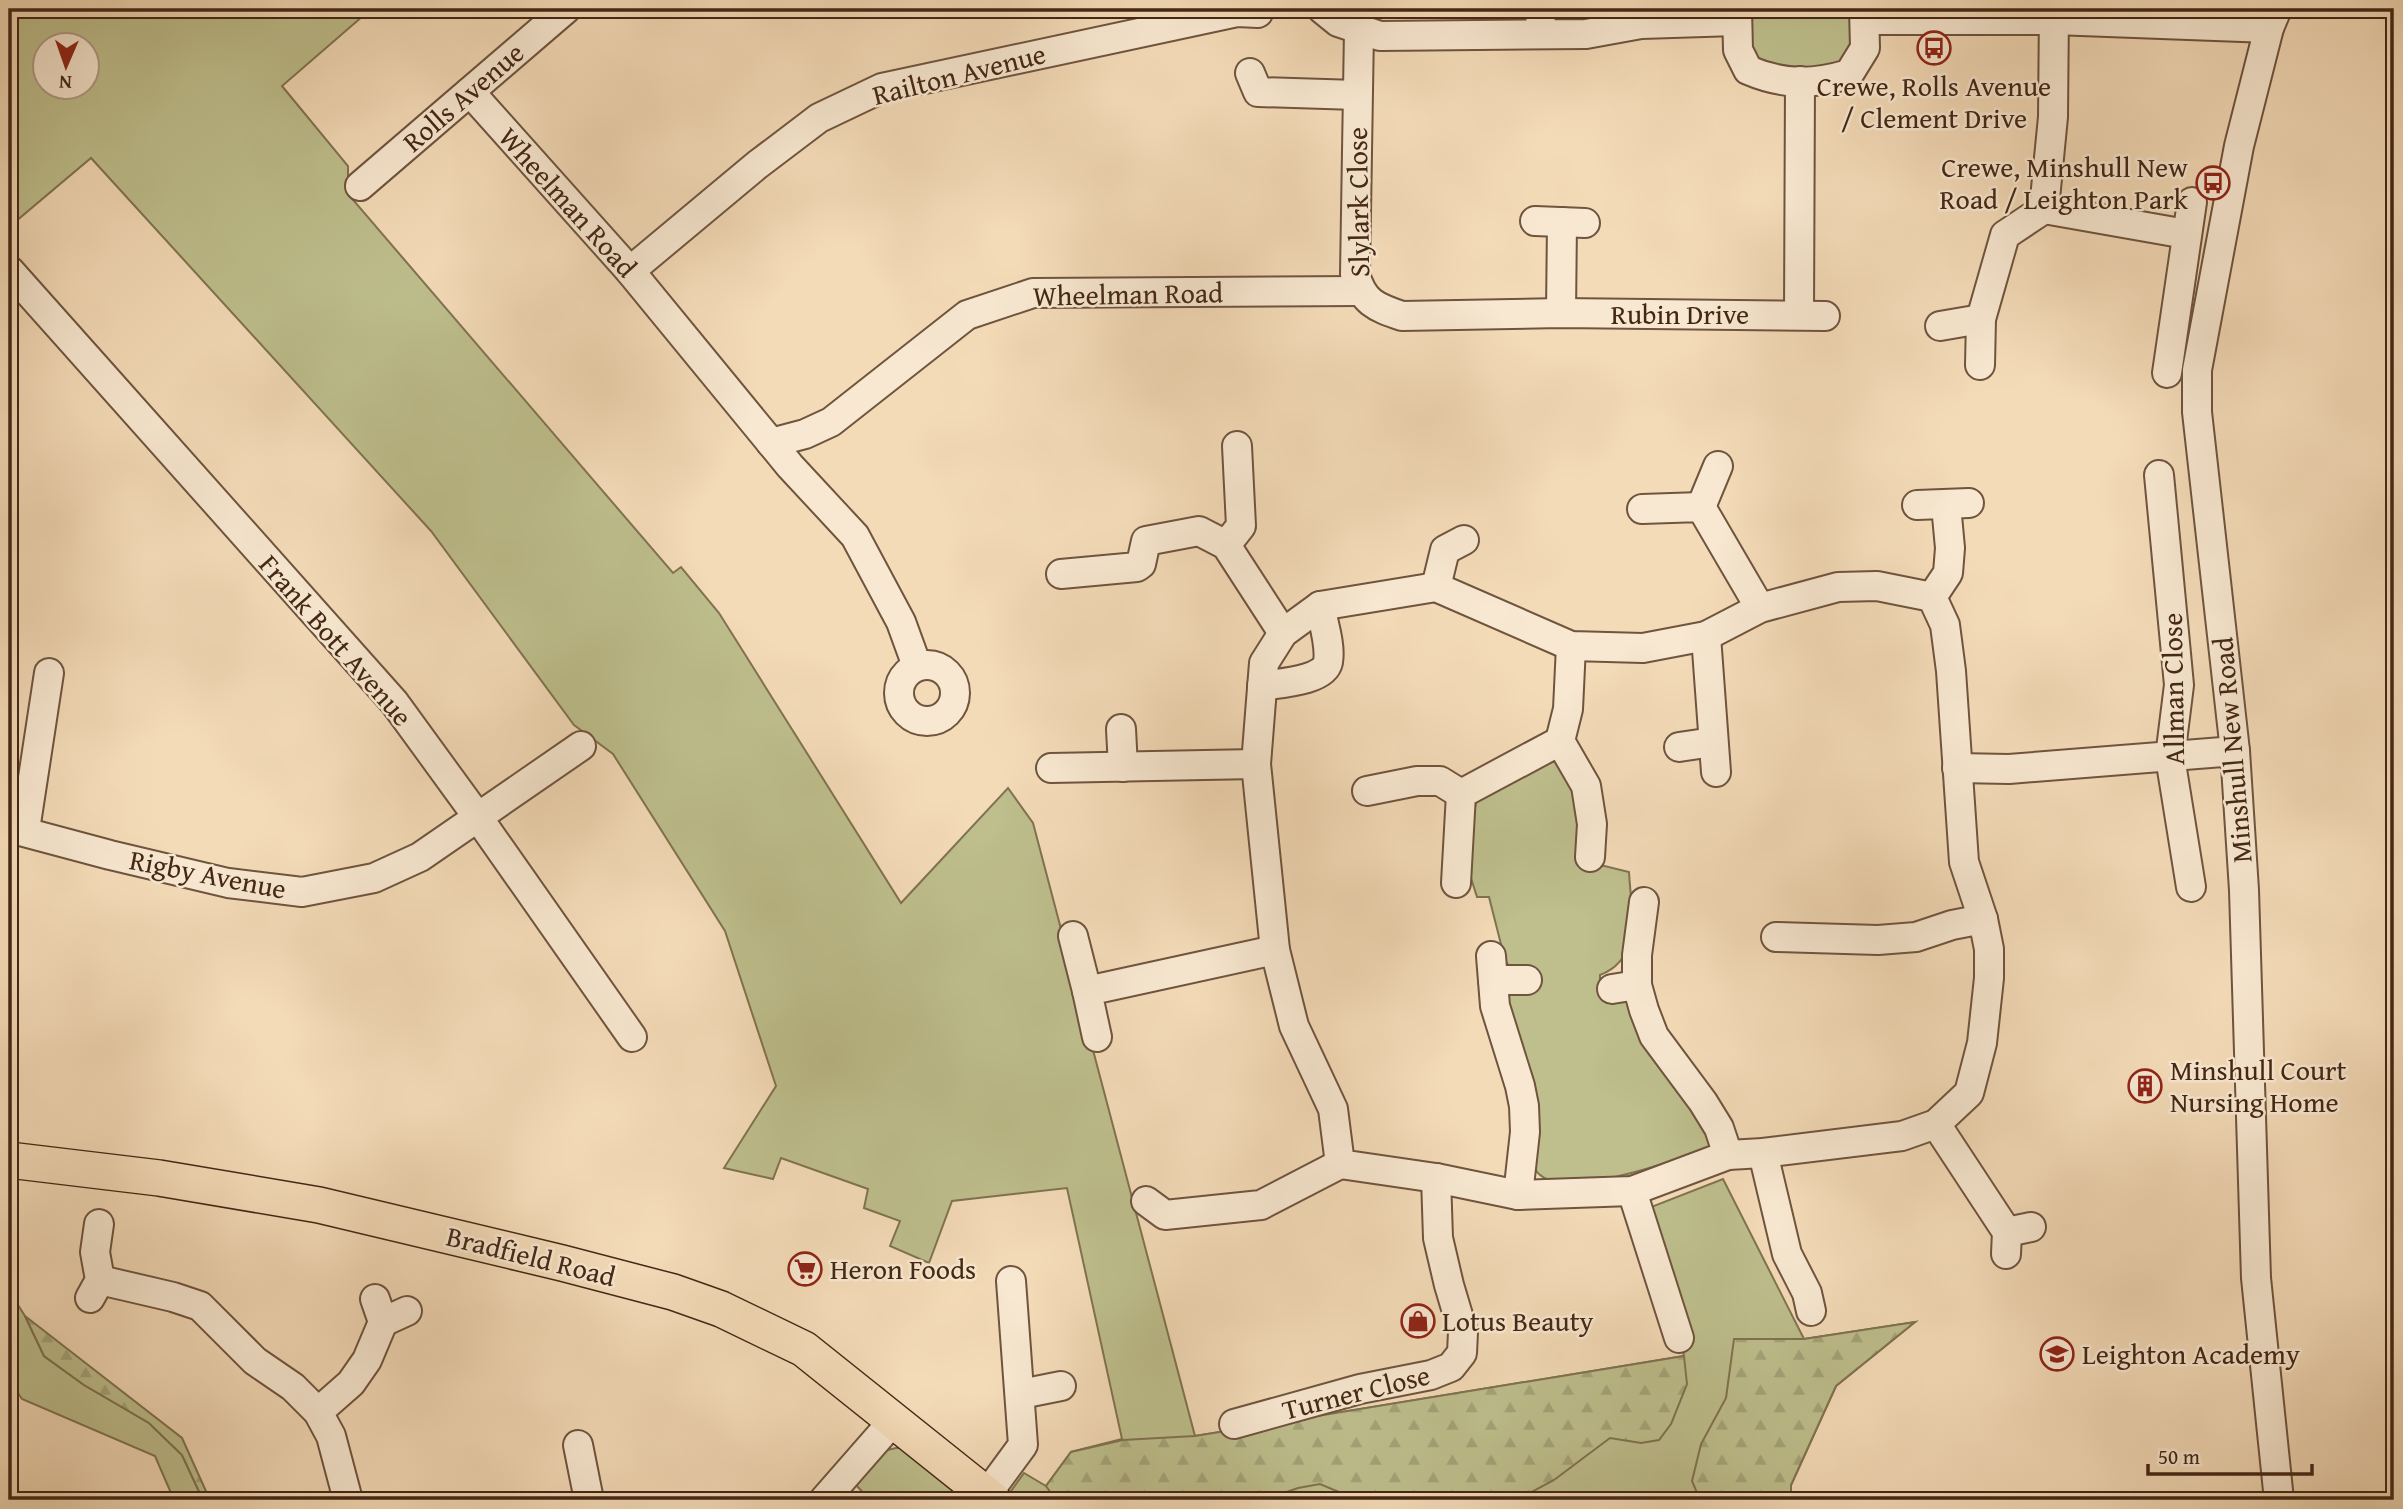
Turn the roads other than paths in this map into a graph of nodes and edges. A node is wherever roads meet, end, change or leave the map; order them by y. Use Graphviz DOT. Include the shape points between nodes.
graph roads {
  1 [pos="566,9"];
  2 [pos="1322,9"];
  3 [pos="1244,11"];
  4 [pos="1865,14"];
  5 [pos="2054,14"];
  6 [pos="1736,15"];
  7 [pos="2273,18"];
  8 [pos="1541,22"];
  9 [pos="1359,30"];
  10 [pos="1250,73"];
  11 [pos="1800,81"];
  12 [pos="470,92"];
  13 [pos="1357,95"];
  14 [pos="360,186"];
  15 [pos="2192,202"];
  16 [pos="2044,209"];
  17 [pos="1561,222"];
  18 [pos="2186,234"];
  19 [pos="9,270"];
  20 [pos="630,271"];
  21 [pos="1360,291"];
  22 [pos="1561,313"];
  23 [pos="1981,319"];
  24 [pos="1940,326"];
  25 [pos="1980,365"];
  26 [pos="2167,373"];
  27 [pos="771,443"];
  28 [pos="1237,446"];
  29 [pos="1718,466"];
  30 [pos="2154,489"];
  31 [pos="1917,505"];
  32 [pos="1701,507"];
  33 [pos="1642,509"];
  34 [pos="1447,541"];
  35 [pos="1226,545"];
  36 [pos="1061,574"];
  37 [pos="1436,587"];
  38 [pos="1933,597"];
  39 [pos="1320,606"];
  40 [pos="1760,608"];
  41 [pos="1283,633"];
  42 [pos="1706,636"];
  43 [pos="1571,646"];
  44 [pos="917,666"];
  45 [pos="1262,686"];
  46 [pos="38,690"];
  47 [pos="1121,729"];
  48 [pos="1560,741"];
  49 [pos="1713,742"];
  50 [pos="581,746"];
  51 [pos="1679,747"];
  52 [pos="2235,751"];
  53 [pos="2170,757"];
  54 [pos="1256,764"];
  55 [pos="1123,767"];
  56 [pos="1051,768"];
  57 [pos="1957,768"];
  58 [pos="1716,772"];
  59 [pos="1367,792"];
  60 [pos="1461,794"];
  61 [pos="477,816"];
  62 [pos="17,829"];
  63 [pos="1590,857"];
  64 [pos="1456,883"];
  65 [pos="2191,887"];
  66 [pos="1644,902"];
  67 [pos="1983,919"];
  68 [pos="1073,936"];
  69 [pos="1776,937"];
  70 [pos="1275,950"];
  71 [pos="1527,980"];
  72 [pos="1087,991"];
  73 [pos="632,1037"];
  74 [pos="1097,1037"];
  75 [pos="1936,1124"];
  76 [pos="1763,1153"];
  77 [pos="1728,1156"];
  78 [pos="9,1160"];
  79 [pos="1340,1164"];
  80 [pos="1436,1178"];
  81 [pos="1632,1192"];
  82 [pos="1518,1195"];
  83 [pos="1146,1201"];
  84 [pos="99,1224"];
  85 [pos="2015,1238"];
  86 [pos="1011,1281"];
  87 [pos="388,1311"];
  88 [pos="1811,1311"];
  89 [pos="1679,1338"];
  90 [pos="1061,1386"];
  91 [pos="1021,1394"];
  92 [pos="318,1412"];
  93 [pos="894,1420"];
  94 [pos="1234,1424"];
  95 [pos="579,1441"];
  96 [pos="990,1497"];
  97 [pos="348,1500"];
  98 [pos="589,1500"];
  99 [pos="824,1500"];
  100 [pos="2279,1500"];
  1 -- 12 [label="street, Rolls Avenue"];
  2 -- 9 [label="street"];
  3 -- 20 [label="street, Railton Avenue" via="882,88 819,118"];
  4 -- 5 [label="street"];
  4 -- 11 [label="street" via="1865,48 1849,74 1822,82"];
  5 -- 7 [label="street"];
  5 -- 16 [label="street" via="2053,117"];
  6 -- 8 [label="street" via="1641,23 1586,34"];
  6 -- 11 [label="street" via="1738,50 1748,70 1773,80"];
  7 -- 52 [label="street, Minshull New Road" via="2239,146 2197,370 2197,412"];
  8 -- 9 [label="street" via="1380,36"];
  9 -- 13 [label="street, Slylark Close"];
  10 -- 13 [label="street" via="1258,92"];
  11 -- 22 [label="street, Rubin Drive" via="1812,315"];
  12 -- 14 [label="street, Rolls Avenue"];
  12 -- 20 [label="street, Wheelman Road"];
  13 -- 21 [label="street, Slylark Close" via="1355,274"];
  15 -- 18 [label="street"];
  16 -- 18 [label="street"];
  16 -- 23 [label="street" via="2005,235"];
  17 -- 22 [label="street"];
  18 -- 26 [label="street"];
  19 -- 61 [label="street, Frank Bott Avenue" via="394,702"];
  20 -- 27 [label="street, Wheelman Road"];
  21 -- 22 [label="street, Slylark Close" via="1380,309 1402,316"];
  21 -- 27 [label="street, Wheelman Road" via="1033,293 967,315 831,422"];
  23 -- 24 [label="street"];
  23 -- 25 [label="street"];
  27 -- 44 [label="street, Wheelman Road" via="855,536 901,622"];
  28 -- 35 [label="street" via="1241,526"];
  29 -- 32 [label="street"];
  30 -- 53 [label="street, Allman Close" via="2179,685"];
  31 -- 38 [label="street" via="1957,504 1948,573"];
  32 -- 33 [label="street"];
  32 -- 40 [label="street"];
  34 -- 37 [label="street"];
  35 -- 36 [label="street" via="1199,531 1146,541 1137,567"];
  35 -- 41 [label="street"];
  37 -- 39 [label="street"];
  37 -- 43 [label="street"];
  38 -- 40 [label="street" via="1877,586 1838,587"];
  38 -- 57 [label="street" via="1945,625"];
  39 -- 41 [label="street"];
  39 -- 45 [label="street" via="1328,663 1323,671 1314,677"];
  40 -- 42 [label="street"];
  41 -- 45 [label="street" via="1264,663"];
  42 -- 43 [label="street" via="1643,648"];
  42 -- 49 [label="street"];
  43 -- 48 [label="street" via="1568,709"];
  45 -- 54 [label="street"];
  46 -- 62 [label="street"];
  47 -- 55 [label="street"];
  48 -- 60 [label="street"];
  48 -- 63 [label="street" via="1586,786 1592,824"];
  49 -- 51 [label="street"];
  49 -- 58 [label="street"];
  50 -- 61 [label="street, Rigby Avenue"];
  52 -- 53 [label="street"];
  52 -- 100 [label="street, Minshull New Road" via="2256,1278"];
  53 -- 57 [label="street" via="2009,769"];
  53 -- 65 [label="street, Allman Close" via="2174,842"];
  54 -- 55 [label="street"];
  54 -- 70 [label="street"];
  55 -- 56 [label="street"];
  57 -- 67 [label="street" via="1964,862"];
  59 -- 60 [label="street" via="1417,781 1440,782"];
  60 -- 64 [label="street"];
  61 -- 62 [label="street, Rigby Avenue" via="421,857 374,878 302,891 228,883"];
  61 -- 73 [label="street, Frank Bott Avenue"];
  66 -- 77 [label="street" via="1637,955 1624,987 1703,1102 1719,1128"];
  67 -- 69 [label="street" via="1916,937"];
  67 -- 75 [label="street" via="1989,978 1982,1042 1969,1093"];
  68 -- 72 [label="street"];
  70 -- 72 [label="street"];
  70 -- 79 [label="street" via="1294,1026 1333,1109"];
  71 -- 82 [label="street" via="1492,968 1495,1006 1524,1106"];
  72 -- 74 [label="street"];
  75 -- 76 [label="street" via="1902,1136"];
  75 -- 85 [label="street"];
  76 -- 77 [label="street"];
  76 -- 88 [label="street" via="1787,1254"];
  77 -- 81 [label="street"];
  78 -- 93 [label="main road, Bradfield Road" via="159,1178 319,1205 673,1292 721,1309 804,1349"];
  79 -- 80 [label="street"];
  79 -- 83 [label="street" via="1261,1205 1165,1215"];
  80 -- 82 [label="street"];
  80 -- 94 [label="street, Turner Close" via="1438,1238 1463,1332 1462,1353 1451,1367"];
  81 -- 82 [label="street"];
  81 -- 89 [label="street"];
  84 -- 92 [label="street" via="95,1289 173,1297 200,1306 255,1361 293,1387"];
  86 -- 91 [label="street"];
  87 -- 92 [label="street" via="367,1360 351,1383"];
  90 -- 91 [label="street"];
  91 -- 96 [label="street" via="1023,1445"];
  92 -- 97 [label="street" via="331,1436"];
  93 -- 96 [label="main road, Bradfield Road"];
  93 -- 99 [label="street"];
  95 -- 98 [label="street"];
}
